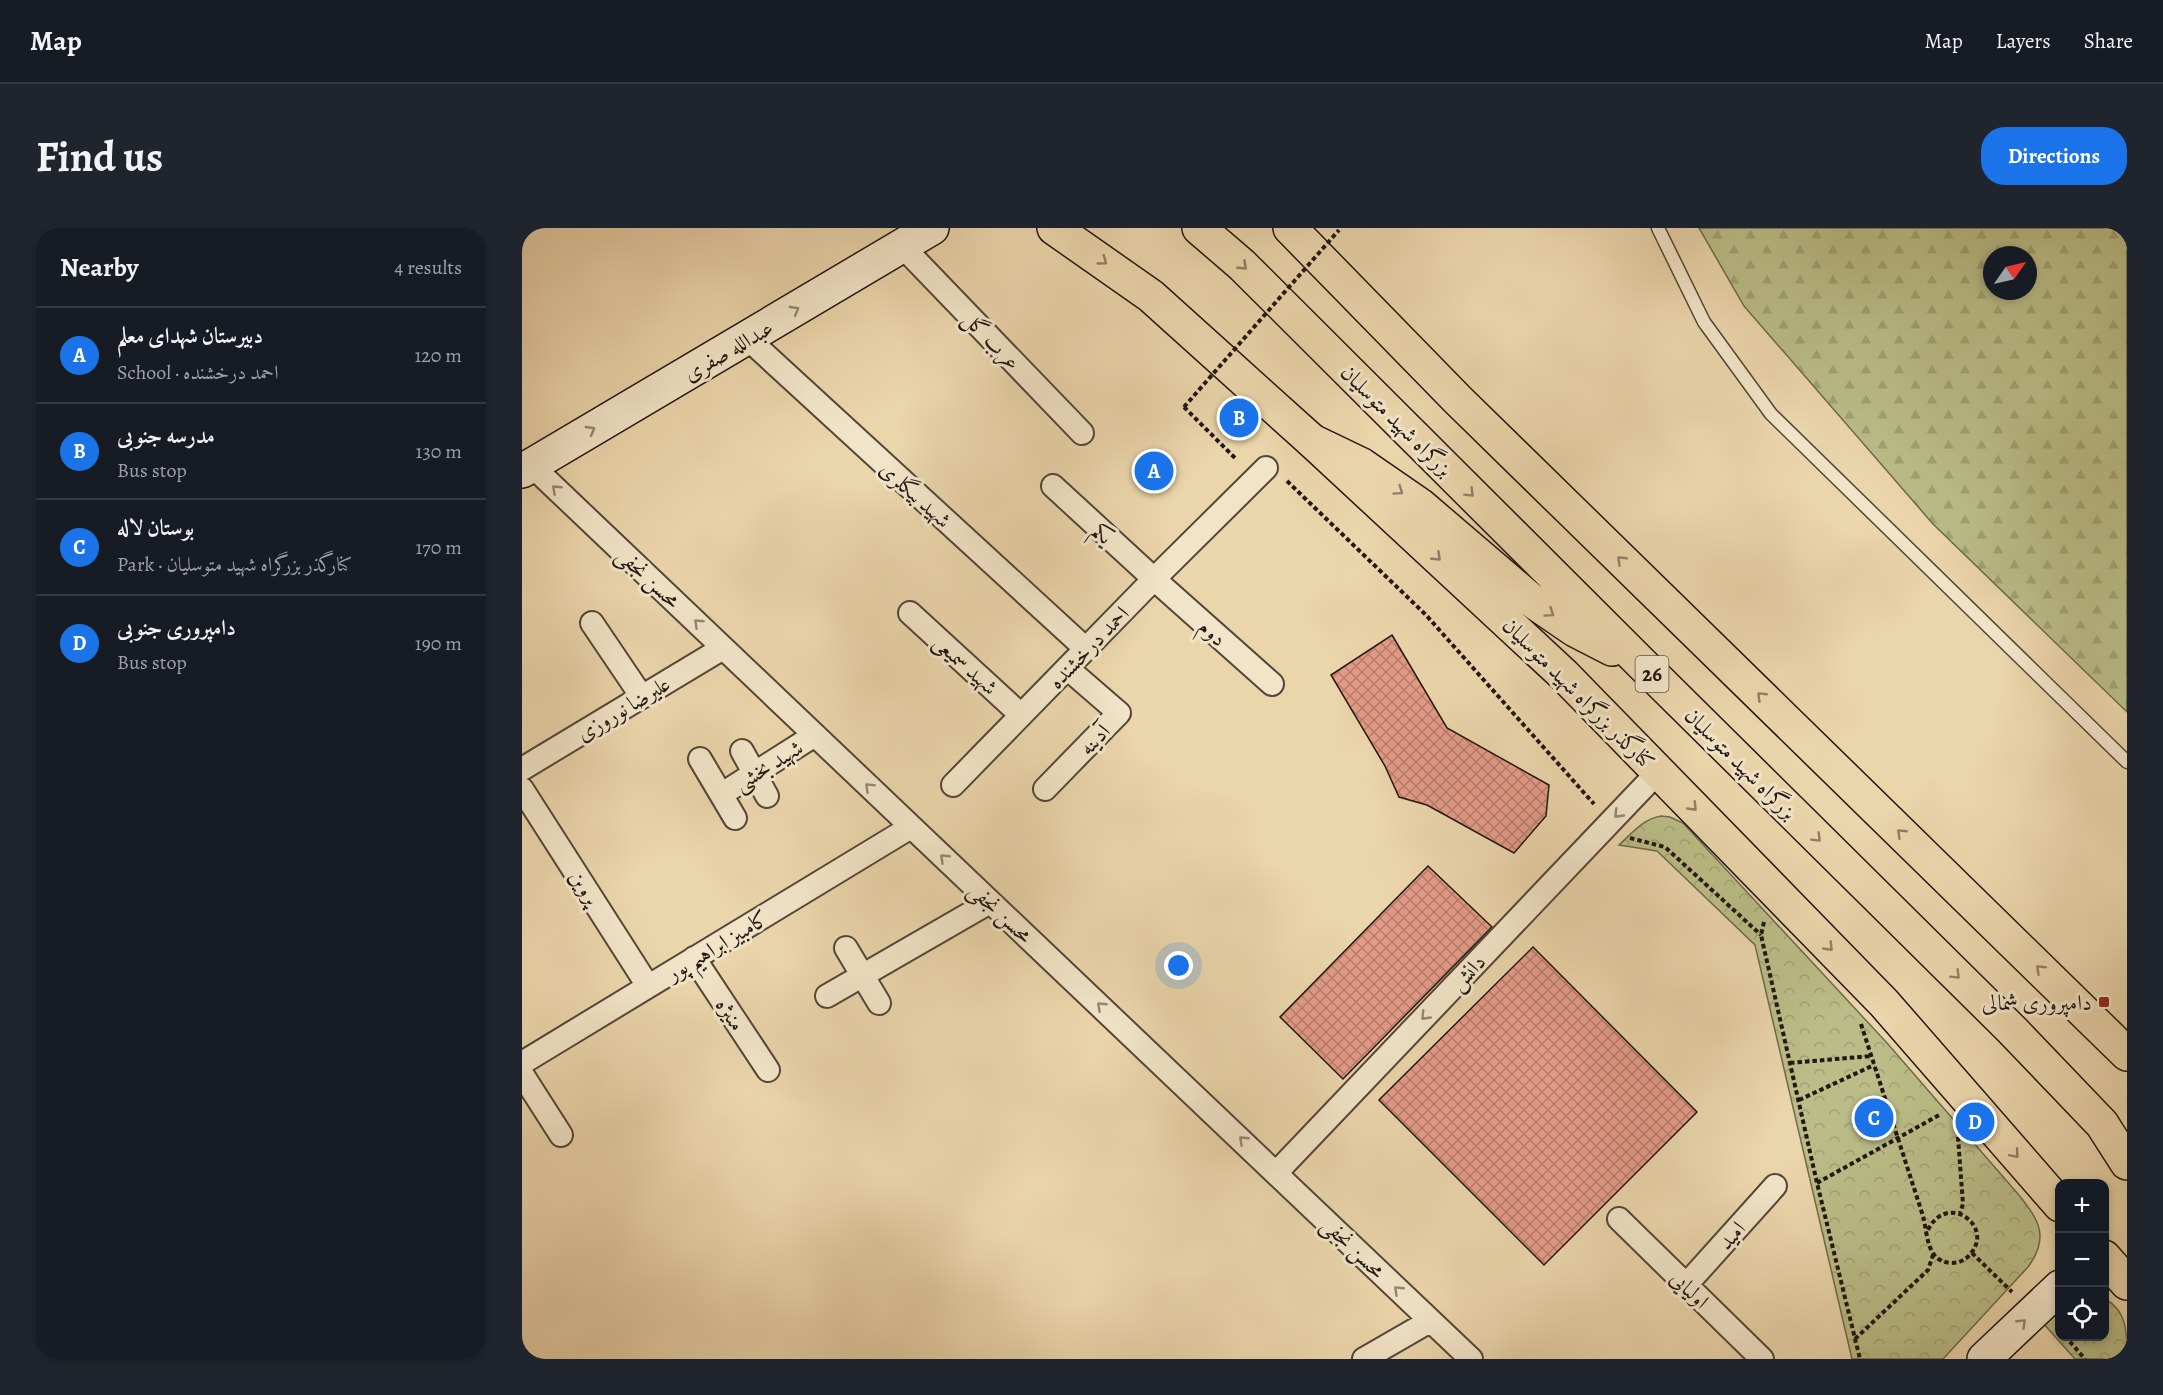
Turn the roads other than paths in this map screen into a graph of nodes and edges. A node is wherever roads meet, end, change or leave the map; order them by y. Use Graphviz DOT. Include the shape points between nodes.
graph roads {
  1 [pos="932,228"];
  2 [pos="1054,228"];
  3 [pos="1198,228"];
  4 [pos="1290,228"];
  5 [pos="1658,228"];
  6 [pos="903,247"];
  7 [pos="747,338"];
  8 [pos="1082,434"];
  9 [pos="1312,441"];
  10 [pos="526,468"];
  11 [pos="1266,468"];
  12 [pos="1053,486"];
  13 [pos="1154,579"];
  14 [pos="910,613"];
  15 [pos="592,623"];
  16 [pos="723,648"];
  17 [pos="1086,649"];
  18 [pos="1642,665"];
  19 [pos="1067,668"];
  20 [pos="1272,684"];
  21 [pos="642,697"];
  22 [pos="1021,715"];
  23 [pos="815,735"];
  24 [pos="741,752"];
  25 [pos="700,759"];
  26 [pos="2127,762"];
  27 [pos="522,769"];
  28 [pos="1658,772"];
  29 [pos="755,773"];
  30 [pos="953,785"];
  31 [pos="522,789"];
  32 [pos="1045,789"];
  33 [pos="722,794"];
  34 [pos="767,796"];
  35 [pos="735,818"];
  36 [pos="911,827"];
  37 [pos="990,902"];
  38 [pos="846,948"];
  39 [pos="694,958"];
  40 [pos="862,976"];
  41 [pos="648,986"];
  42 [pos="827,996"];
  43 [pos="879,1003"];
  44 [pos="2127,1054"];
  45 [pos="522,1063"];
  46 [pos="768,1070"];
  47 [pos="522,1074"];
  48 [pos="561,1135"];
  49 [pos="2127,1163"];
  50 [pos="1277,1172"];
  51 [pos="1775,1185"];
  52 [pos="2055,1199"];
  53 [pos="1619,1219"];
  54 [pos="2109,1263"];
  55 [pos="2127,1283"];
  56 [pos="1686,1285"];
  57 [pos="2055,1292"];
  58 [pos="1430,1320"];
  59 [pos="1364,1359"];
  60 [pos="1471,1359"];
  61 [pos="1762,1359"];
  62 [pos="1984,1359"];
  1 -- 6 [label="street, عبدالله صفری"];
  2 -- 9 [label="main road, کنارگذر بزرگراه شهید متوسلیان, one-way" via="1151,296"];
  3 -- 18 [label="main road, بزرگراه شهید متوسلیان / 26, one-way" via="1242,265"];
  44 -- 4 [label="main road, one-way" via="1458,400"];
  5 -- 26 [label="lane" via="1704,322 1771,414"];
  7 -- 6 [label="street, عبدالله صفری, one-way"];
  6 -- 8 [label="street, عرب گل"];
  10 -- 7 [label="street, عبدالله صفری, one-way"];
  7 -- 17 [label="street, شهید بیگلری"];
  9 -- 18 [label="main road, one-way" via="1362,465 1420,505 1531,600 1575,630"];
  9 -- 28 [label="main road, کنارگذر بزرگراه شهید متوسلیان, one-way" via="1564,675"];
  16 -- 10 [label="street, محسن نجفی, one-way"];
  11 -- 13 [label="street, احمد درخشنده"];
  12 -- 13 [label="street, یکم"];
  13 -- 17 [label="street, احمد درخشنده"];
  13 -- 20 [label="street, دوم"];
  14 -- 22 [label="street, شهید سمیعی"];
  15 -- 21 [label="street"];
  16 -- 21 [label="street, علیرضا نوروزی"];
  16 -- 23 [label="street, محسن نجفی"];
  17 -- 19 [label="street, احمد درخشنده"];
  18 -- 49 [label="main road, بزرگراه شهید متوسلیان / 26, one-way" via="1995,1013 2102,1124"];
  19 -- 22 [label="street, احمد درخشنده"];
  19 -- 32 [label="street, آدینه" via="1119,713"];
  21 -- 27 [label="street, علیرضا نوروزی"];
  22 -- 30 [label="street, احمد درخشنده"];
  23 -- 29 [label="street, شهید بخشی"];
  36 -- 23 [label="street, محسن نجفی, one-way"];
  24 -- 29 [label="street"];
  25 -- 33 [label="street"];
  28 -- 50 [label="street, دانش, one-way"];
  28 -- 52 [label="main road, کنارگذر بزرگراه شهید متوسلیان, one-way" via="1884,1003"];
  29 -- 33 [label="street, شهید بخشی"];
  29 -- 34 [label="street"];
  31 -- 41 [label="street, پروین"];
  33 -- 35 [label="street"];
  37 -- 36 [label="street, محسن نجفی, one-way"];
  36 -- 39 [label="street, کامبیز ابراهیم پور"];
  37 -- 40 [label="street"];
  50 -- 37 [label="street, محسن نجفی, one-way"];
  38 -- 40 [label="street"];
  39 -- 41 [label="street, کامبیز ابراهیم پور"];
  39 -- 46 [label="street, منیژه"];
  40 -- 42 [label="street"];
  40 -- 43 [label="street"];
  41 -- 45 [label="street, کامبیز ابراهیم پور"];
  47 -- 48 [label="street"];
  58 -- 50 [label="street, محسن نجفی, one-way"];
  51 -- 56 [label="street, امید"];
  53 -- 56 [label="street, اولیایی"];
  54 -- 55 [label="main road"];
  56 -- 61 [label="street, اولیایی"];
  62 -- 57 [label="street, one-way"];
  58 -- 59 [label="street"];
  58 -- 60 [label="street, محسن نجفی"];
}
